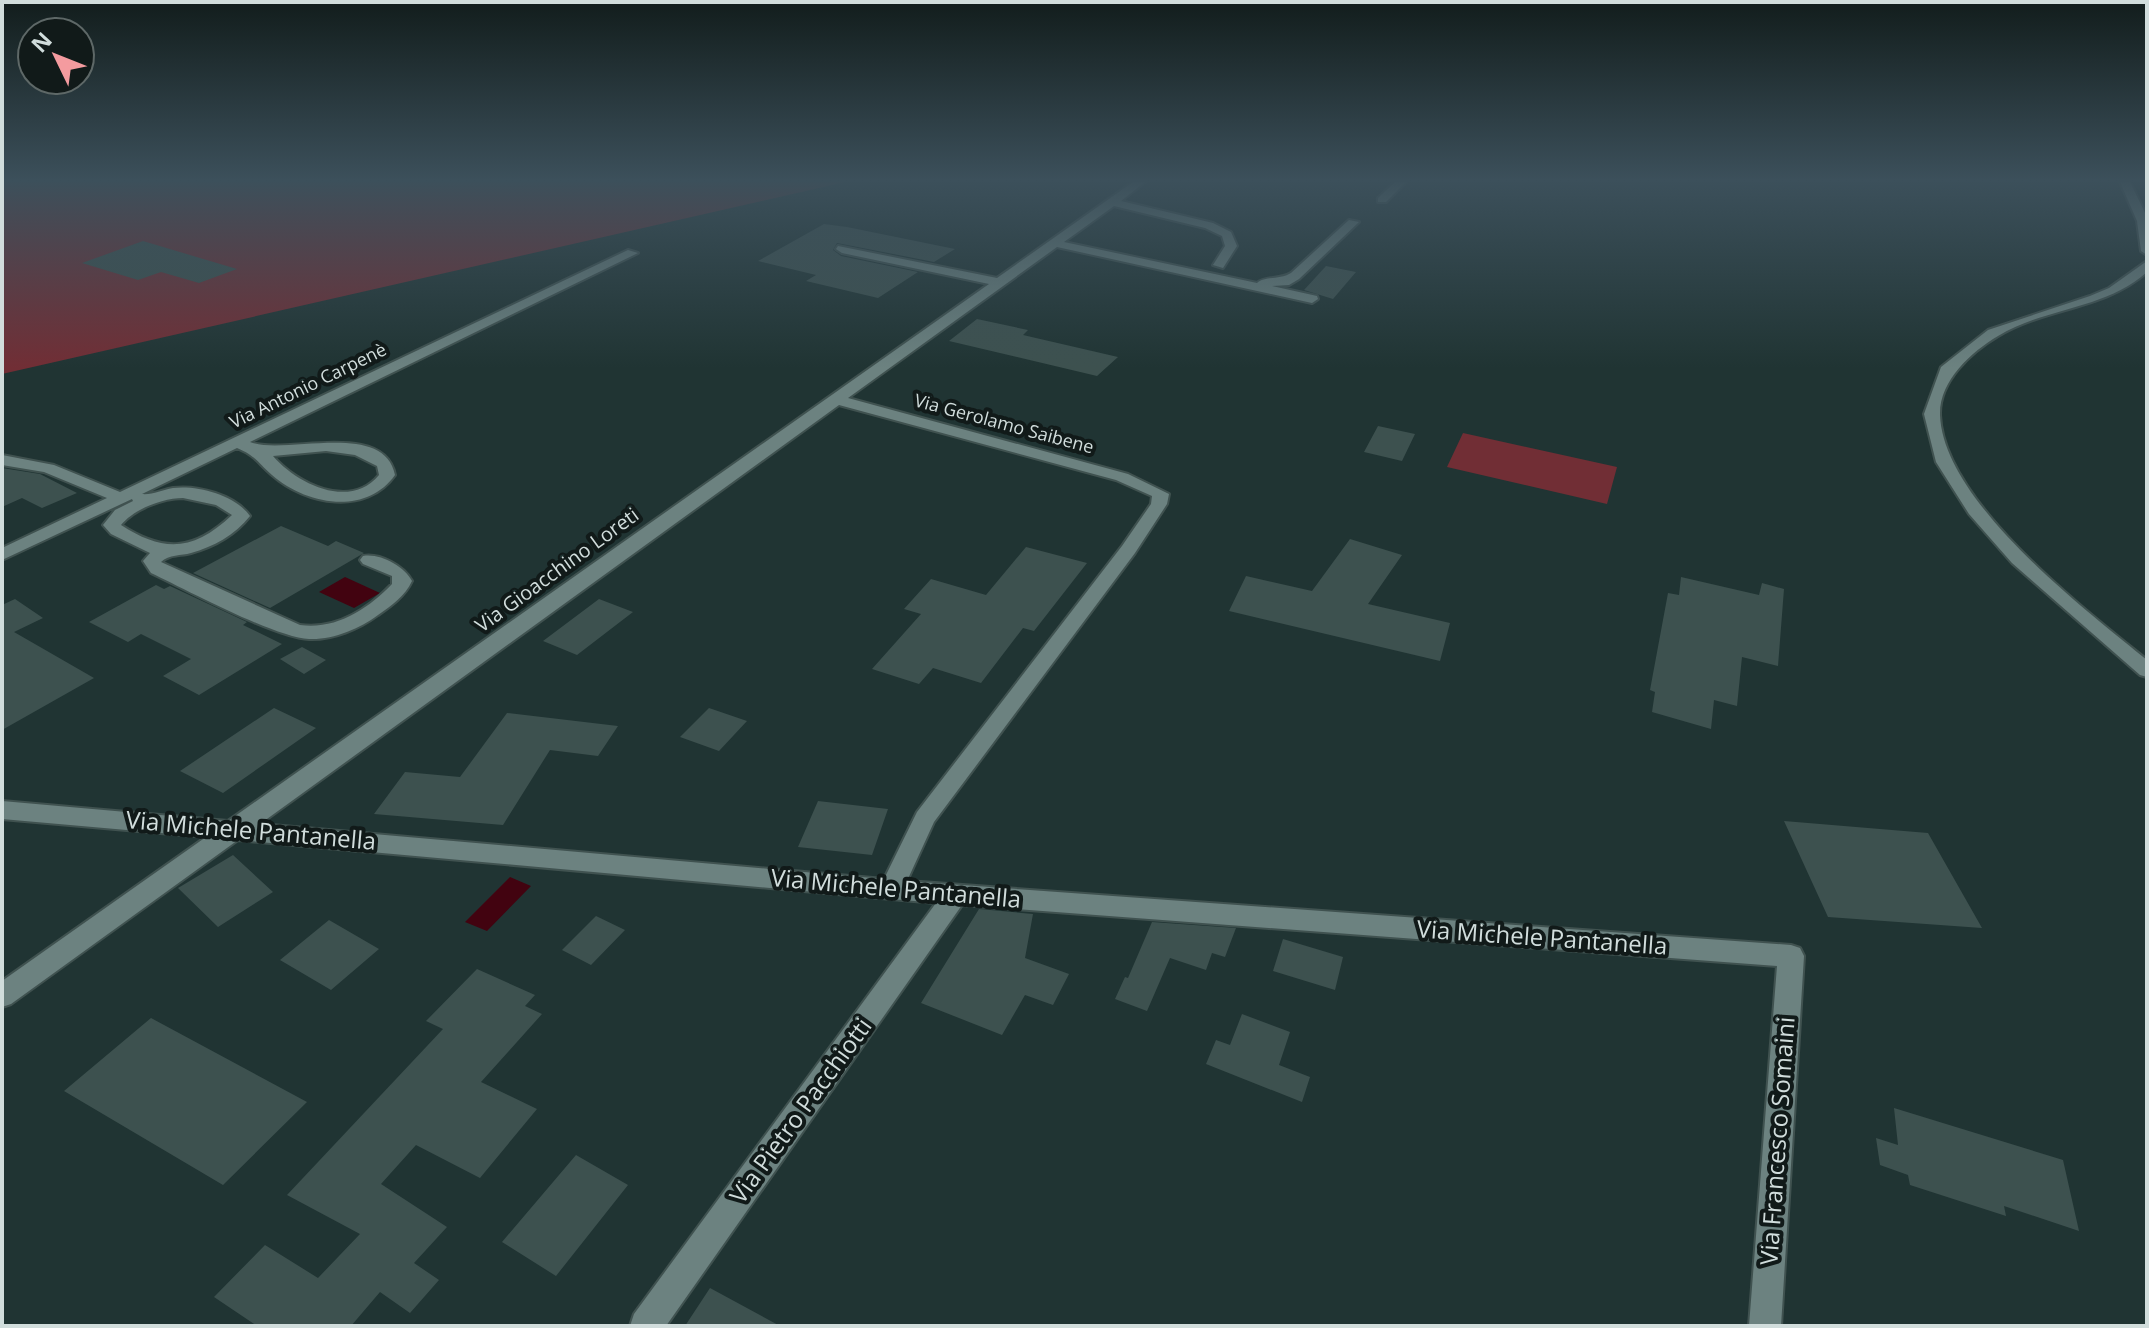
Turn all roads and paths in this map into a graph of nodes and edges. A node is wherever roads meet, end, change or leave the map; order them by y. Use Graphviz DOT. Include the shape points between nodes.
graph roads {
  1 [pos="1053,244"];
  2 [pos="1058,244"];
  3 [pos="1230,244"];
  4 [pos="1329,244"];
  5 [pos="842,249"];
  6 [pos="632,253"];
  7 [pos="1219,265"];
  8 [pos="2147,265"];
  9 [pos="999,282"];
  10 [pos="1243,284"];
  11 [pos="1312,299"];
  12 [pos="834,399"];
  13 [pos="236,442"];
  14 [pos="262,453"];
  15 [pos="2,460"];
  16 [pos="132,498"];
  17 [pos="162,551"];
  18 [pos="2,555"];
  19 [pos="369,560"];
  20 [pos="2147,670"];
  21 [pos="2,810"];
  22 [pos="235,829"];
  23 [pos="891,889"];
  24 [pos="956,895"];
  25 [pos="1791,956"];
  26 [pos="2,996"];
  27 [pos="646,1326"];
  28 [pos="1765,1326"];
  1 -- 9 [label="street, Via Gioacchino Loreti"];
  2 -- 10 [label="street"];
  3 -- 7 [label="street"];
  4 -- 10 [label="street" via="1285,282"];
  5 -- 9 [label="street"];
  6 -- 13 [label="street, Via Antonio Carpenè"];
  8 -- 20 [label="street" via="2108,294 1992,334 1949,364 1933,395 1932,426 1964,499 2017,560"];
  9 -- 12 [label="street, Via Gioacchino Loreti"];
  10 -- 11 [label="street"];
  12 -- 22 [label="street, Via Gioacchino Loreti"];
  12 -- 23 [label="street, Via Gerolamo Saibene" via="1122,477 1161,494 1129,549 925,818"];
  13 -- 14 [label="street"];
  13 -- 16 [label="street, Via Antonio Carpenè"];
  14 -- 14 [label="street" via="278,472 323,496 365,493 387,475 385,464 375,457 332,447"];
  15 -- 16 [label="street" via="48,468"];
  16 -- 17 [label="street" via="112,525"];
  16 -- 17 [label="street" via="183,493 241,513 231,526 194,545"];
  16 -- 18 [label="street, Via Antonio Carpenè"];
  17 -- 19 [label="street" via="152,561 157,569 311,634 354,620 400,587 399,573"];
  21 -- 22 [label="street, Via Michele Pantanella"];
  22 -- 23 [label="street, Via Michele Pantanella"];
  22 -- 26 [label="street, Via Gioacchino Loreti"];
  23 -- 24 [label="street, Via Michele Pantanella"];
  24 -- 25 [label="street, Via Michele Pantanella"];
  24 -- 27 [label="street, Via Pietro Pacchiotti"];
  25 -- 28 [label="street, Via Francesco Somaini"];
}
